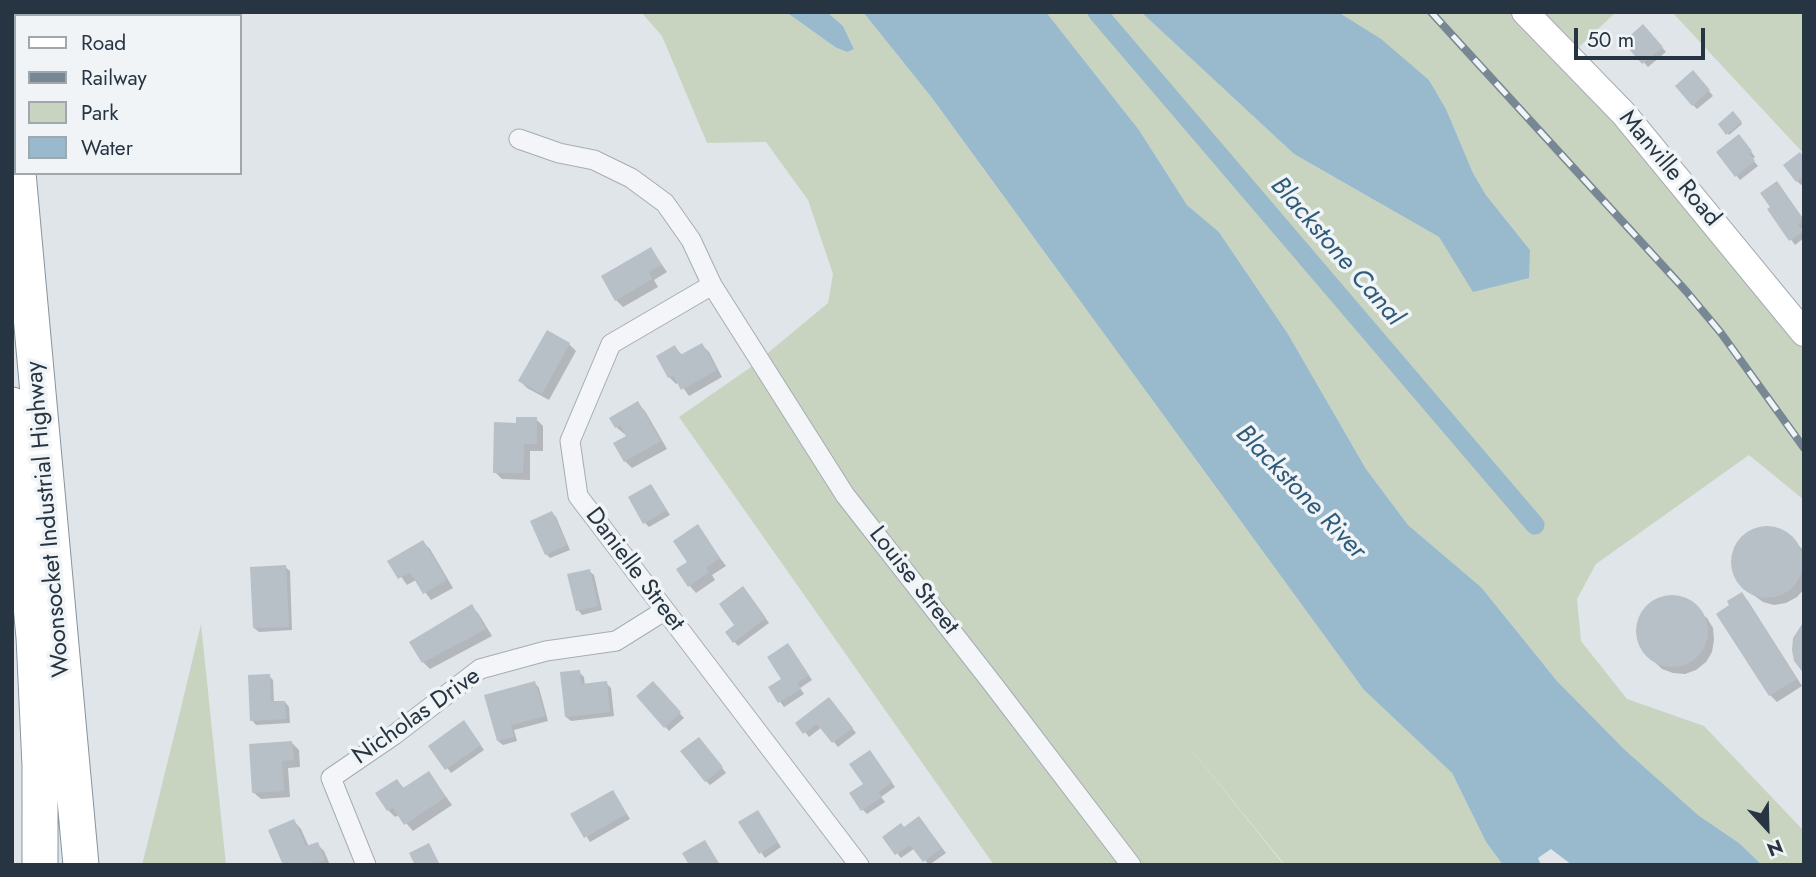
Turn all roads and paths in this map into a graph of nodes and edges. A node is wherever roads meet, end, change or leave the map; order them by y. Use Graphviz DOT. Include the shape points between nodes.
graph roads {
  1 [pos="1525,12"];
  2 [pos="12,110"];
  3 [pos="14,131"];
  4 [pos="519,139"];
  5 [pos="18,175"];
  6 [pos="712,285"];
  7 [pos="1804,333"];
  8 [pos="12,405"];
  9 [pos="664,611"];
  10 [pos="40,865"];
  11 [pos="81,865"];
  12 [pos="366,865"];
  13 [pos="859,865"];
  14 [pos="1131,865"];
  1 -- 7 [label="main road, Manville Road" via="1624,114"];
  2 -- 3 [label="highway"];
  4 -- 6 [label="street, Louise Street" via="594,160 631,178 665,203 691,240"];
  5 -- 11 [label="highway, Woonsocket Industrial Highway"];
  6 -- 9 [label="street, Danielle Street" via="611,344 570,441 578,496"];
  6 -- 14 [label="street, Louise Street" via="845,495"];
  8 -- 10 [label="highway, Woonsocket Industrial Highway" via="34,637"];
  9 -- 12 [label="street, Nicholas Drive" via="615,641 545,651 480,669 331,778"];
  9 -- 13 [label="street, Danielle Street"];
}
